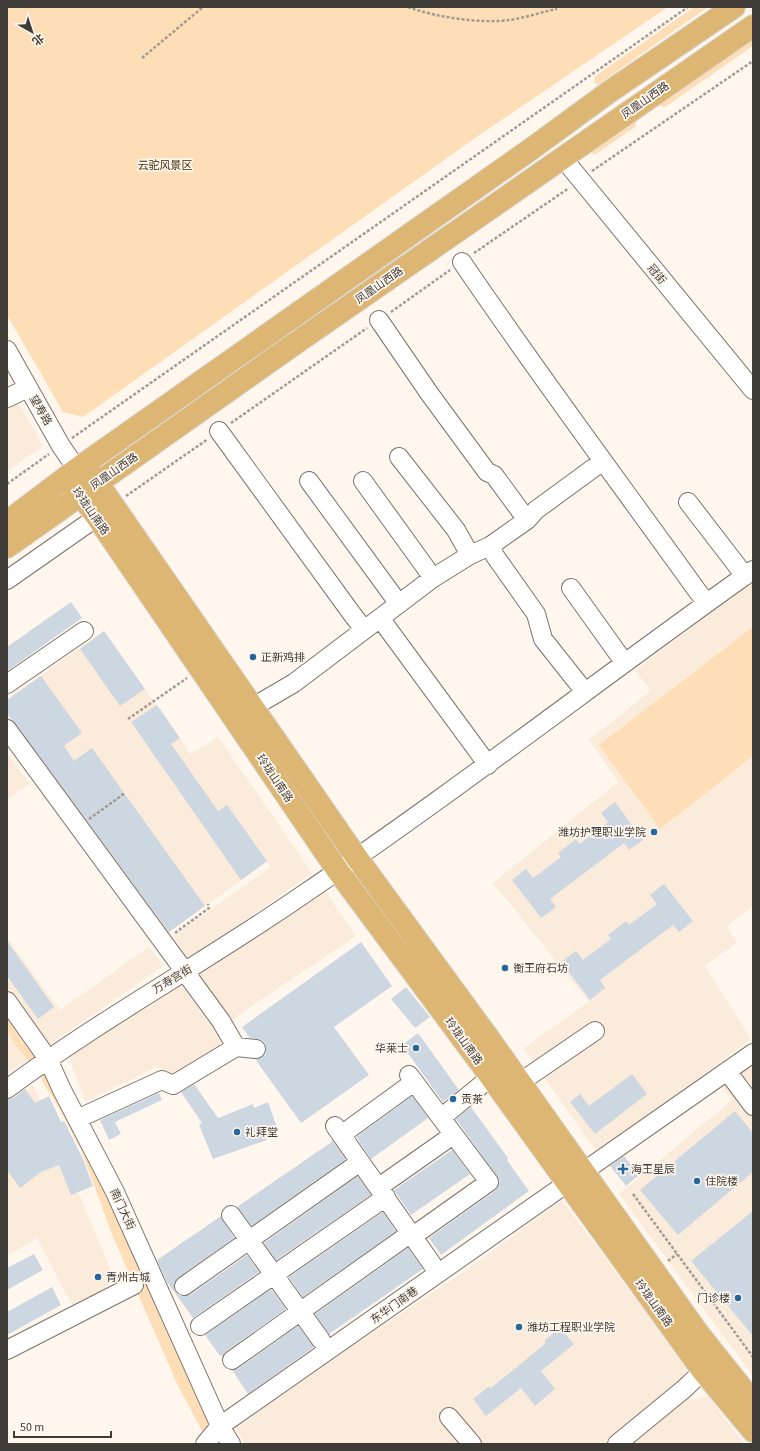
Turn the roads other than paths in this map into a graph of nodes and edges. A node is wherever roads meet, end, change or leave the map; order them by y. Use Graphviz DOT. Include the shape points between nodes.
graph roads {
  1 [pos="734,7"];
  2 [pos="753,26"];
  3 [pos="562,157"];
  4 [pos="462,262"];
  5 [pos="379,320"];
  6 [pos="7,350"];
  7 [pos="28,388"];
  8 [pos="753,390"];
  9 [pos="7,398"];
  10 [pos="219,431"];
  11 [pos="399,457"];
  12 [pos="603,461"];
  13 [pos="77,469"];
  14 [pos="309,481"];
  15 [pos="363,481"];
  16 [pos="89,488"];
  17 [pos="688,502"];
  18 [pos="105,511"];
  19 [pos="527,520"];
  20 [pos="7,522"];
  21 [pos="490,546"];
  22 [pos="7,547"];
  23 [pos="470,555"];
  24 [pos="749,573"];
  25 [pos="434,578"];
  26 [pos="7,580"];
  27 [pos="571,588"];
  28 [pos="707,603"];
  29 [pos="399,604"];
  30 [pos="373,623"];
  31 [pos="84,631"];
  32 [pos="624,662"];
  33 [pos="7,684"];
  34 [pos="585,692"];
  35 [pos="253,707"];
  36 [pos="9,734"];
  37 [pos="488,765"];
  38 [pos="357,858"];
  39 [pos="338,871"];
  40 [pos="184,970"];
  41 [pos="7,1001"];
  42 [pos="594,1031"];
  43 [pos="236,1047"];
  44 [pos="256,1049"];
  45 [pos="753,1053"];
  46 [pos="48,1059"];
  47 [pos="727,1071"];
  48 [pos="491,1077"];
  49 [pos="519,1083"];
  50 [pos="7,1089"];
  51 [pos="753,1106"];
  52 [pos="77,1118"];
  53 [pos="441,1118"];
  54 [pos="453,1134"];
  55 [pos="360,1162"];
  56 [pos="575,1179"];
  57 [pos="382,1192"];
  58 [pos="231,1215"];
  59 [pos="412,1235"];
  60 [pos="249,1240"];
  61 [pos="432,1264"];
  62 [pos="274,1275"];
  63 [pos="134,1285"];
  64 [pos="184,1286"];
  65 [pos="301,1312"];
  66 [pos="200,1326"];
  67 [pos="321,1340"];
  68 [pos="7,1350"];
  69 [pos="232,1360"];
  70 [pos="703,1371"];
  71 [pos="753,1402"];
  72 [pos="449,1417"];
  73 [pos="220,1426"];
  74 [pos="753,1431"];
  75 [pos="205,1444"];
  76 [pos="231,1444"];
  77 [pos="472,1444"];
  78 [pos="617,1444"];
  1 -- 13 [label="main road, 凤凰山西路" via="609,92 534,148"];
  2 -- 3 [label="main road, 凤凰山西路"];
  3 -- 8 [label="street, 冠街"];
  3 -- 16 [label="main road, 凤凰山西路"];
  4 -- 12 [label="street" via="508,331"];
  5 -- 19 [label="street" via="487,472 494,475"];
  6 -- 7 [label="street, 望寿路"];
  7 -- 9 [label="street"];
  7 -- 13 [label="street, 望寿路"];
  10 -- 30 [label="street" via="359,623"];
  11 -- 23 [label="street" via="458,534"];
  12 -- 19 [label="street" via="536,510"];
  12 -- 28 [label="street"];
  13 -- 16 [label="main road, 玲珑山南路" via="71,482"];
  13 -- 20 [label="main road, 凤凰山西路"];
  14 -- 29 [label="street"];
  15 -- 25 [label="street"];
  16 -- 18 [label="main road, 玲珑山南路"];
  16 -- 22 [label="main road, 凤凰山西路"];
  17 -- 24 [label="street"];
  18 -- 26 [label="street"];
  18 -- 35 [label="main road, 玲珑山南路"];
  18 -- 39 [label="main road, 玲珑山南路" via="200,669"];
  19 -- 21 [label="street"];
  21 -- 23 [label="street"];
  21 -- 34 [label="street" via="536,614 543,639"];
  23 -- 25 [label="street"];
  24 -- 28 [label="street, 万寿宫街"];
  25 -- 29 [label="street"];
  27 -- 32 [label="street"];
  28 -- 32 [label="street, 万寿宫街"];
  29 -- 30 [label="street"];
  30 -- 35 [label="street" via="294,683"];
  30 -- 37 [label="street"];
  31 -- 33 [label="street"];
  32 -- 34 [label="street, 万寿宫街"];
  34 -- 37 [label="street, 万寿宫街"];
  35 -- 38 [label="main road, 玲珑山南路"];
  36 -- 40 [label="street"];
  37 -- 38 [label="street, 万寿宫街"];
  38 -- 39 [label="street, 万寿宫街"];
  38 -- 49 [label="main road, 玲珑山南路"];
  39 -- 40 [label="street, 万寿宫街"];
  39 -- 48 [label="main road, 玲珑山南路"];
  40 -- 43 [label="street" via="221,1021"];
  40 -- 46 [label="street, 万寿宫街"];
  41 -- 46 [label="street, 南门大街"];
  42 -- 49 [label="street"];
  43 -- 44 [label="street"];
  43 -- 52 [label="street" via="173,1084 162,1080"];
  45 -- 47 [label="street, 东华门南巷"];
  46 -- 50 [label="street, 万寿宫街"];
  46 -- 52 [label="street, 南门大街"];
  47 -- 51 [label="street"];
  47 -- 56 [label="street, 东华门南巷"];
  48 -- 53 [label="street"];
  48 -- 56 [label="main road, 玲珑山南路"];
  49 -- 56 [label="main road, 玲珑山南路"];
  52 -- 73 [label="street, 南门大街" via="115,1192"];
  53 -- 54 [label="street"];
  53 -- 55 [label="street" via="411,1078 338,1131"];
  54 -- 57 [label="street"];
  54 -- 59 [label="street" via="489,1182"];
  55 -- 57 [label="street"];
  55 -- 60 [label="street"];
  56 -- 70 [label="main road, 玲珑山南路"];
  56 -- 71 [label="main road, 玲珑山南路"];
  56 -- 73 [label="street, 东华门南巷"];
  57 -- 59 [label="street"];
  57 -- 62 [label="street"];
  58 -- 60 [label="street"];
  59 -- 61 [label="street"];
  59 -- 65 [label="street"];
  60 -- 62 [label="street"];
  60 -- 64 [label="street"];
  62 -- 65 [label="street"];
  62 -- 66 [label="street"];
  63 -- 68 [label="street"];
  65 -- 67 [label="street"];
  65 -- 69 [label="street"];
  70 -- 74 [label="main road, 玲珑山南路"];
  70 -- 78 [label="street"];
  72 -- 77 [label="street"];
  73 -- 75 [label="street, 东华门南巷"];
  73 -- 76 [label="street, 南门大街"];
}
